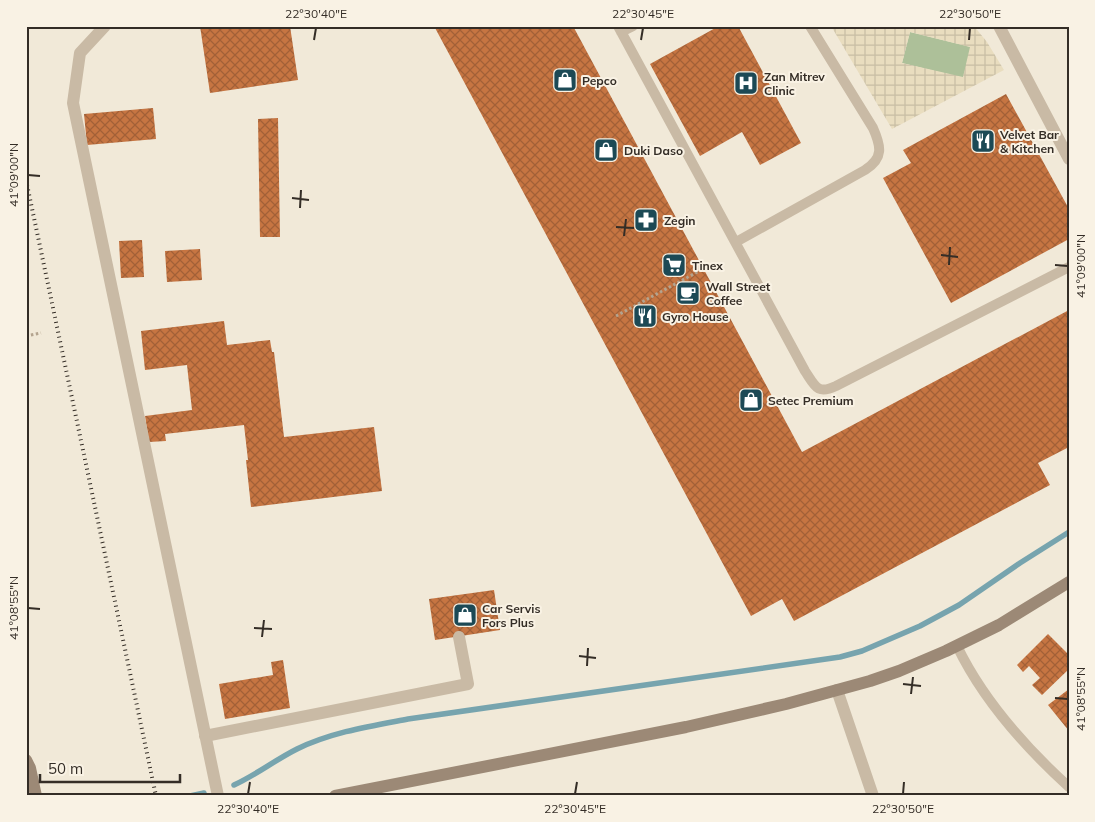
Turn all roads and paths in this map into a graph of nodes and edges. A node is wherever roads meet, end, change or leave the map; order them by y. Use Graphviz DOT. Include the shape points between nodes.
graph roads {
  1 [pos="105,26"];
  2 [pos="634,26"];
  3 [pos="810,26"];
  4 [pos="999,26"];
  5 [pos="620,29"];
  6 [pos="1069,159"];
  7 [pos="736,242"];
  8 [pos="1069,267"];
  9 [pos="703,269"];
  10 [pos="616,316"];
  11 [pos="41,333"];
  12 [pos="26,336"];
  13 [pos="1069,582"];
  14 [pos="459,637"];
  15 [pos="957,646"];
  16 [pos="838,690"];
  17 [pos="206,736"];
  18 [pos="26,760"];
  19 [pos="1069,787"];
  20 [pos="36,796"];
  21 [pos="218,796"];
  22 [pos="334,796"];
  23 [pos="872,796"];
  1 -- 17 [label="street" via="80,53 73,102"];
  2 -- 5 [label="lane"];
  3 -- 7 [label="lane" via="873,128 880,146 879,153 872,166"];
  4 -- 6 [label="street"];
  5 -- 7 [label="lane"];
  7 -- 8 [label="lane" via="805,371 823,391"];
  9 -- 10 [label="path"];
  11 -- 12 [label="path"];
  13 -- 15 [label="main road" via="999,625"];
  14 -- 17 [label="street" via="468,684"];
  15 -- 16 [label="main road" via="899,671"];
  15 -- 19 [label="lane" via="989,699 1026,744"];
  16 -- 22 [label="main road" via="591,747"];
  16 -- 23 [label="street"];
  17 -- 21 [label="street"];
  18 -- 20 [label="main road"];
}
